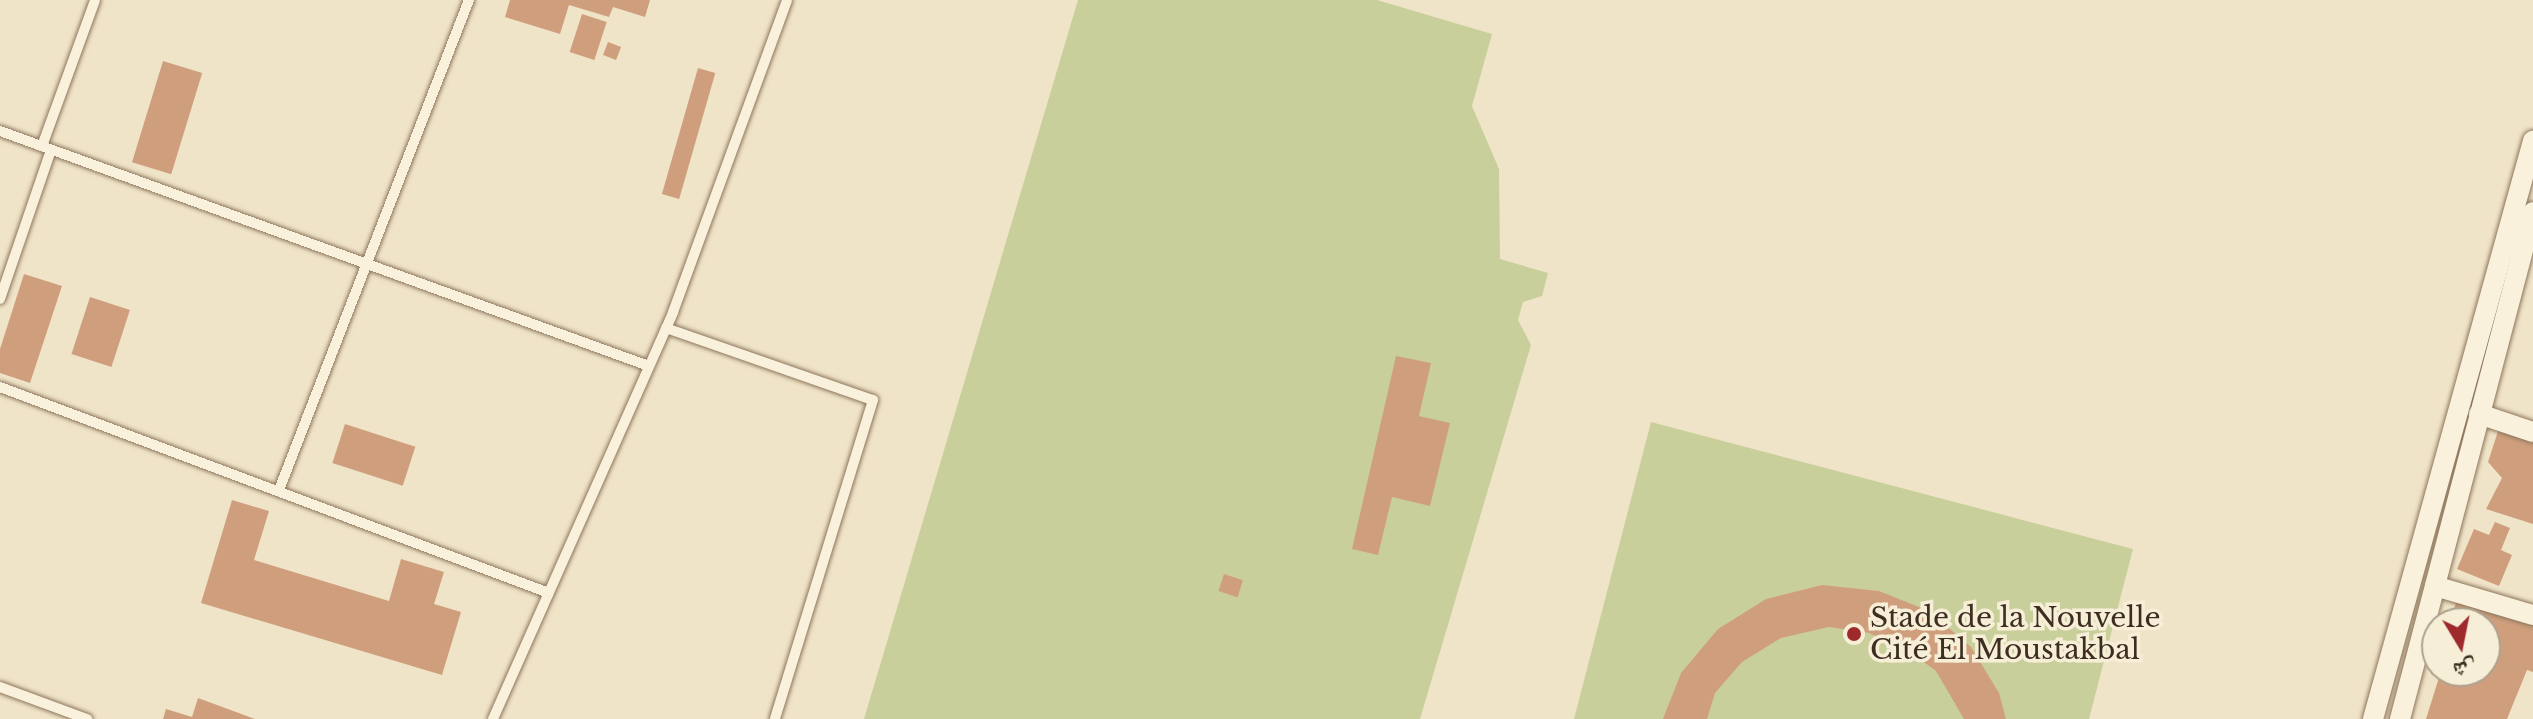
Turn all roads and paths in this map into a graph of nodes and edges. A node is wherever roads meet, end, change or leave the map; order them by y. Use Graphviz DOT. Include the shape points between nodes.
graph roads {
  1 [pos="95,0"];
  2 [pos="469,0"];
  3 [pos="787,0"];
  4 [pos="0,131"];
  5 [pos="2533,141"];
  6 [pos="47,148"];
  7 [pos="2533,212"];
  8 [pos="363,263"];
  9 [pos="0,299"];
  10 [pos="666,328"];
  11 [pos="649,366"];
  12 [pos="0,387"];
  13 [pos="2479,414"];
  14 [pos="2533,432"];
  15 [pos="279,490"];
  16 [pos="2435,586"];
  17 [pos="549,593"];
  18 [pos="2533,615"];
  19 [pos="0,687"];
  20 [pos="87,719"];
  21 [pos="493,719"];
  22 [pos="775,719"];
  23 [pos="2373,719"];
  24 [pos="2400,719"];
  1 -- 6 [label="lane"];
  2 -- 8 [label="lane"];
  3 -- 10 [label="lane"];
  4 -- 6 [label="lane"];
  5 -- 23 [label="street"];
  6 -- 8 [label="lane"];
  6 -- 9 [label="lane"];
  7 -- 13 [label="street"];
  8 -- 11 [label="lane"];
  8 -- 15 [label="lane"];
  10 -- 11 [label="lane"];
  10 -- 22 [label="lane" via="873,400"];
  11 -- 17 [label="lane"];
  12 -- 15 [label="lane"];
  13 -- 14 [label="street"];
  13 -- 16 [label="street"];
  15 -- 17 [label="lane"];
  16 -- 18 [label="street"];
  16 -- 24 [label="street"];
  17 -- 21 [label="lane"];
  19 -- 20 [label="lane"];
}
